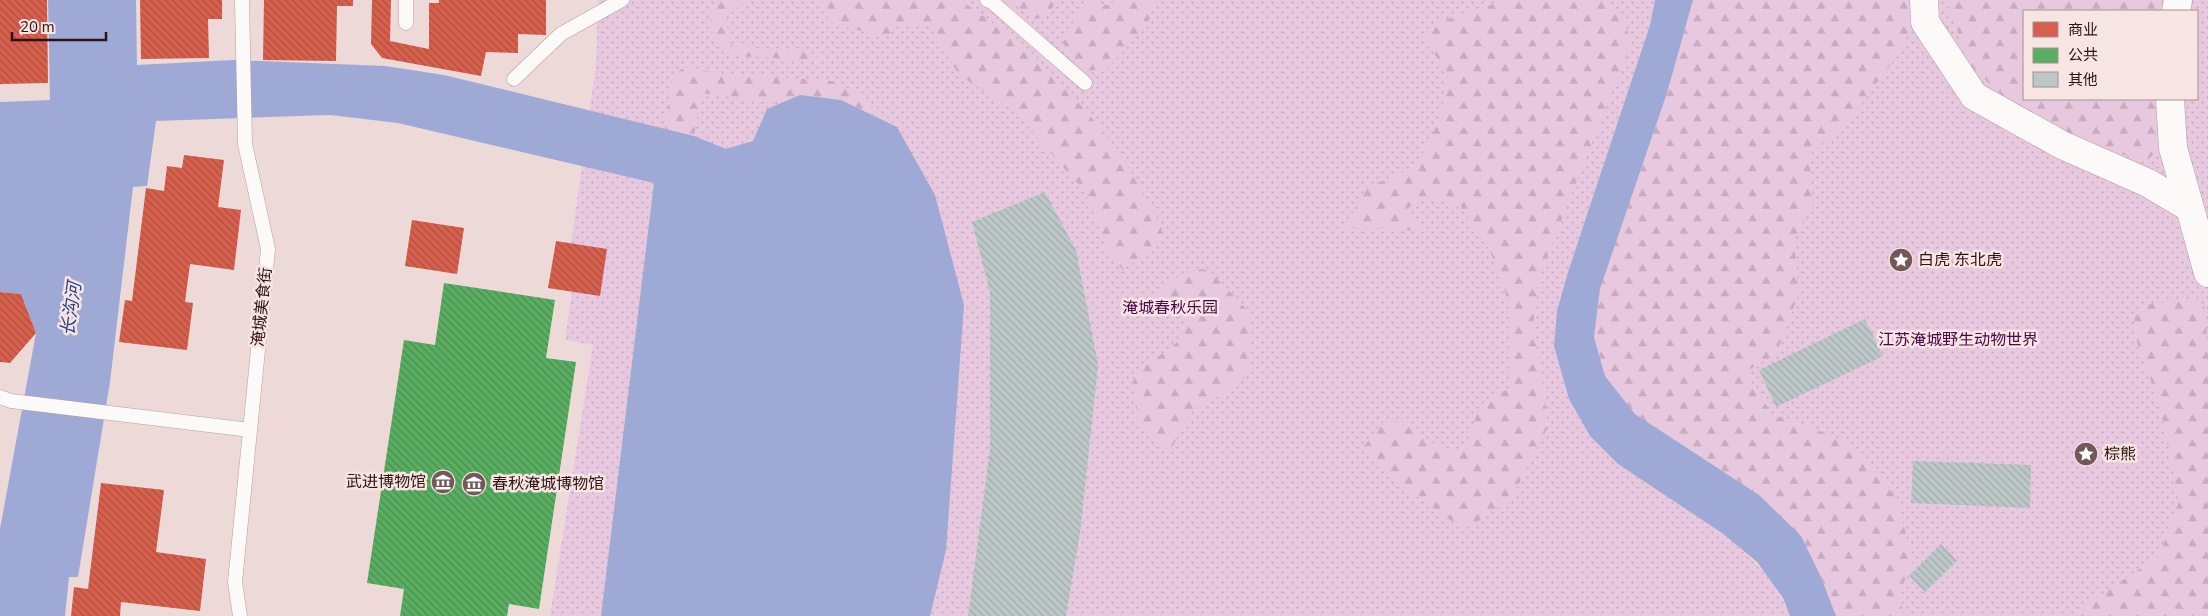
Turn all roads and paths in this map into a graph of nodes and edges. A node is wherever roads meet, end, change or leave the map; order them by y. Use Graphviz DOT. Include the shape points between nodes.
graph roads {
  1 [pos="242,0"];
  2 [pos="406,0"];
  3 [pos="622,0"];
  4 [pos="987,0"];
  5 [pos="1924,0"];
  6 [pos="406,23"];
  7 [pos="514,79"];
  8 [pos="1085,83"];
  9 [pos="2170,100"];
  10 [pos="2190,208"];
  11 [pos="2208,273"];
  12 [pos="6,399"];
  13 [pos="250,430"];
  14 [pos="240,616"];
  1 -- 13 [label="lane, 淹城美食街" via="245,144 268,249"];
  2 -- 6 [label="lane"];
  3 -- 7 [label="lane" via="561,34"];
  4 -- 8 [label="lane"];
  5 -- 10 [label="street" via="1925,22 1974,96 2062,145 2148,183"];
  9 -- 10 [label="street" via="2173,148"];
  10 -- 11 [label="street"];
  12 -- 13 [label="lane"];
  13 -- 14 [label="lane, 淹城美食街" via="235,582"];
}
